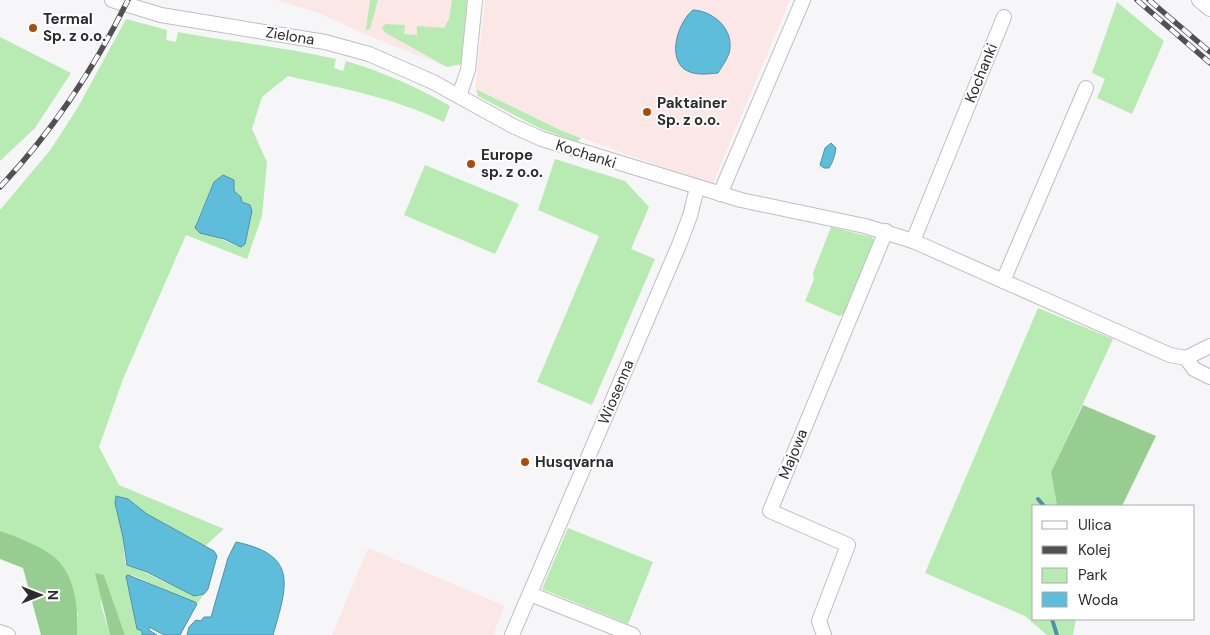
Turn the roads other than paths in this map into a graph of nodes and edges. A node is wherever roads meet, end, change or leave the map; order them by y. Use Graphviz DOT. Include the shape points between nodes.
graph roads {
  1 [pos="112,0"];
  2 [pos="475,0"];
  3 [pos="803,0"];
  4 [pos="1199,0"];
  5 [pos="1210,9"];
  6 [pos="1004,17"];
  7 [pos="1086,88"];
  8 [pos="459,96"];
  9 [pos="697,188"];
  10 [pos="720,194"];
  11 [pos="886,231"];
  12 [pos="913,240"];
  13 [pos="1003,281"];
  14 [pos="1210,346"];
  15 [pos="1186,358"];
  16 [pos="1210,377"];
  17 [pos="530,594"];
  18 [pos="0,632"];
  19 [pos="8,635"];
  20 [pos="512,635"];
  21 [pos="633,635"];
  22 [pos="824,635"];
  1 -- 8 [label="street, Zielona" via="161,15 325,42 400,66"];
  2 -- 8 [label="street" via="468,70"];
  3 -- 10 [label="street"];
  4 -- 5 [label="street"];
  6 -- 12 [label="street, Kochanki"];
  7 -- 13 [label="street"];
  8 -- 9 [label="street, Kochanki" via="542,139"];
  9 -- 10 [label="street, Kochanki"];
  9 -- 17 [label="street, Wiosenna" via="679,245"];
  10 -- 11 [label="street, Kochanki"];
  11 -- 12 [label="street, Kochanki"];
  11 -- 22 [label="street, Majowa" via="770,511 848,545 819,621"];
  12 -- 13 [label="street, Kochanki"];
  13 -- 15 [label="street, Kochanki" via="1141,344"];
  14 -- 15 [label="street"];
  15 -- 16 [label="street, Kochanki" via="1194,370"];
  17 -- 20 [label="street, Wiosenna"];
  17 -- 21 [label="street"];
  18 -- 19 [label="street"];
}
